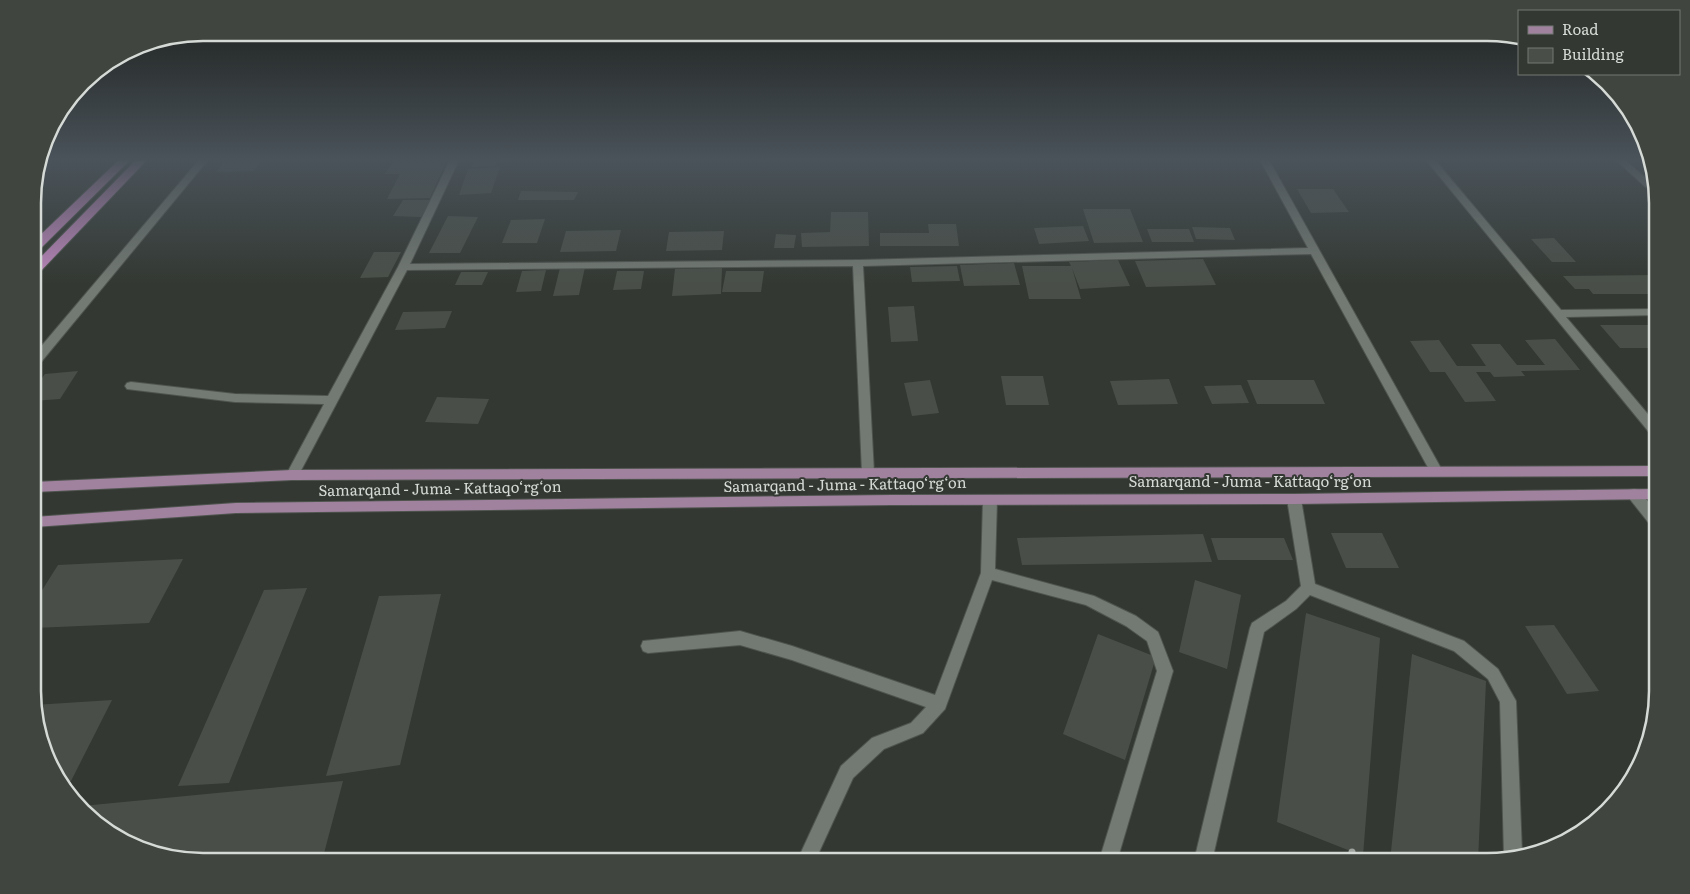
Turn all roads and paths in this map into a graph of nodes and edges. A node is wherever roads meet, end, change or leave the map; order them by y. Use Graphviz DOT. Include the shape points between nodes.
graph roads {
  1 [pos="82,202"];
  2 [pos="101,202"];
  3 [pos="169,202"];
  4 [pos="435,202"];
  5 [pos="1288,202"];
  6 [pos="1465,202"];
  7 [pos="42,240"];
  8 [pos="1316,251"];
  9 [pos="42,263"];
  10 [pos="858,263"];
  11 [pos="403,266"];
  12 [pos="1649,312"];
  13 [pos="1558,314"];
  14 [pos="42,354"];
  15 [pos="131,386"];
  16 [pos="332,400"];
  17 [pos="1649,424"];
  18 [pos="1436,470"];
  19 [pos="1649,471"];
  20 [pos="868,473"];
  21 [pos="292,474"];
  22 [pos="41,487"];
  23 [pos="1634,494"];
  24 [pos="1649,494"];
  25 [pos="1294,499"];
  26 [pos="990,500"];
  27 [pos="1649,513"];
  28 [pos="41,521"];
  29 [pos="988,573"];
  30 [pos="1308,588"];
  31 [pos="648,646"];
  32 [pos="939,704"];
  33 [pos="1513,850"];
  34 [pos="1111,852"];
  35 [pos="1205,852"];
  36 [pos="810,853"];
  1 -- 7 [label="highway"];
  2 -- 9 [label="highway"];
  3 -- 14 [label="street"];
  4 -- 11 [label="street"];
  5 -- 8 [label="street"];
  6 -- 13 [label="street"];
  8 -- 10 [label="street"];
  8 -- 18 [label="street"];
  10 -- 11 [label="street"];
  10 -- 20 [label="street"];
  11 -- 16 [label="street"];
  12 -- 13 [label="street"];
  13 -- 17 [label="street"];
  15 -- 16 [label="street" via="235,398"];
  16 -- 21 [label="street"];
  18 -- 19 [label="main road, Samarqand - Juma - Kattaqo‘rg‘on"];
  18 -- 20 [label="main road, Samarqand - Juma - Kattaqo‘rg‘on"];
  20 -- 21 [label="main road, Samarqand - Juma - Kattaqo‘rg‘on"];
  21 -- 22 [label="main road, Samarqand - Juma - Kattaqo‘rg‘on"];
  23 -- 24 [label="main road, Samarqand - Juma - Kattaqo‘rg‘on"];
  23 -- 25 [label="main road, Samarqand - Juma - Kattaqo‘rg‘on"];
  23 -- 27 [label="street"];
  25 -- 26 [label="main road, Samarqand - Juma - Kattaqo‘rg‘on"];
  25 -- 30 [label="street"];
  26 -- 28 [label="main road, Samarqand - Juma - Kattaqo‘rg‘on" via="236,508"];
  26 -- 29 [label="street"];
  29 -- 32 [label="street"];
  29 -- 34 [label="street" via="1089,600 1131,621 1153,637 1165,672"];
  30 -- 33 [label="street" via="1460,646 1493,674 1508,701"];
  30 -- 35 [label="street" via="1291,605 1257,628"];
  31 -- 32 [label="street" via="740,638"];
  32 -- 36 [label="street" via="916,728 878,744 847,772"];
}
